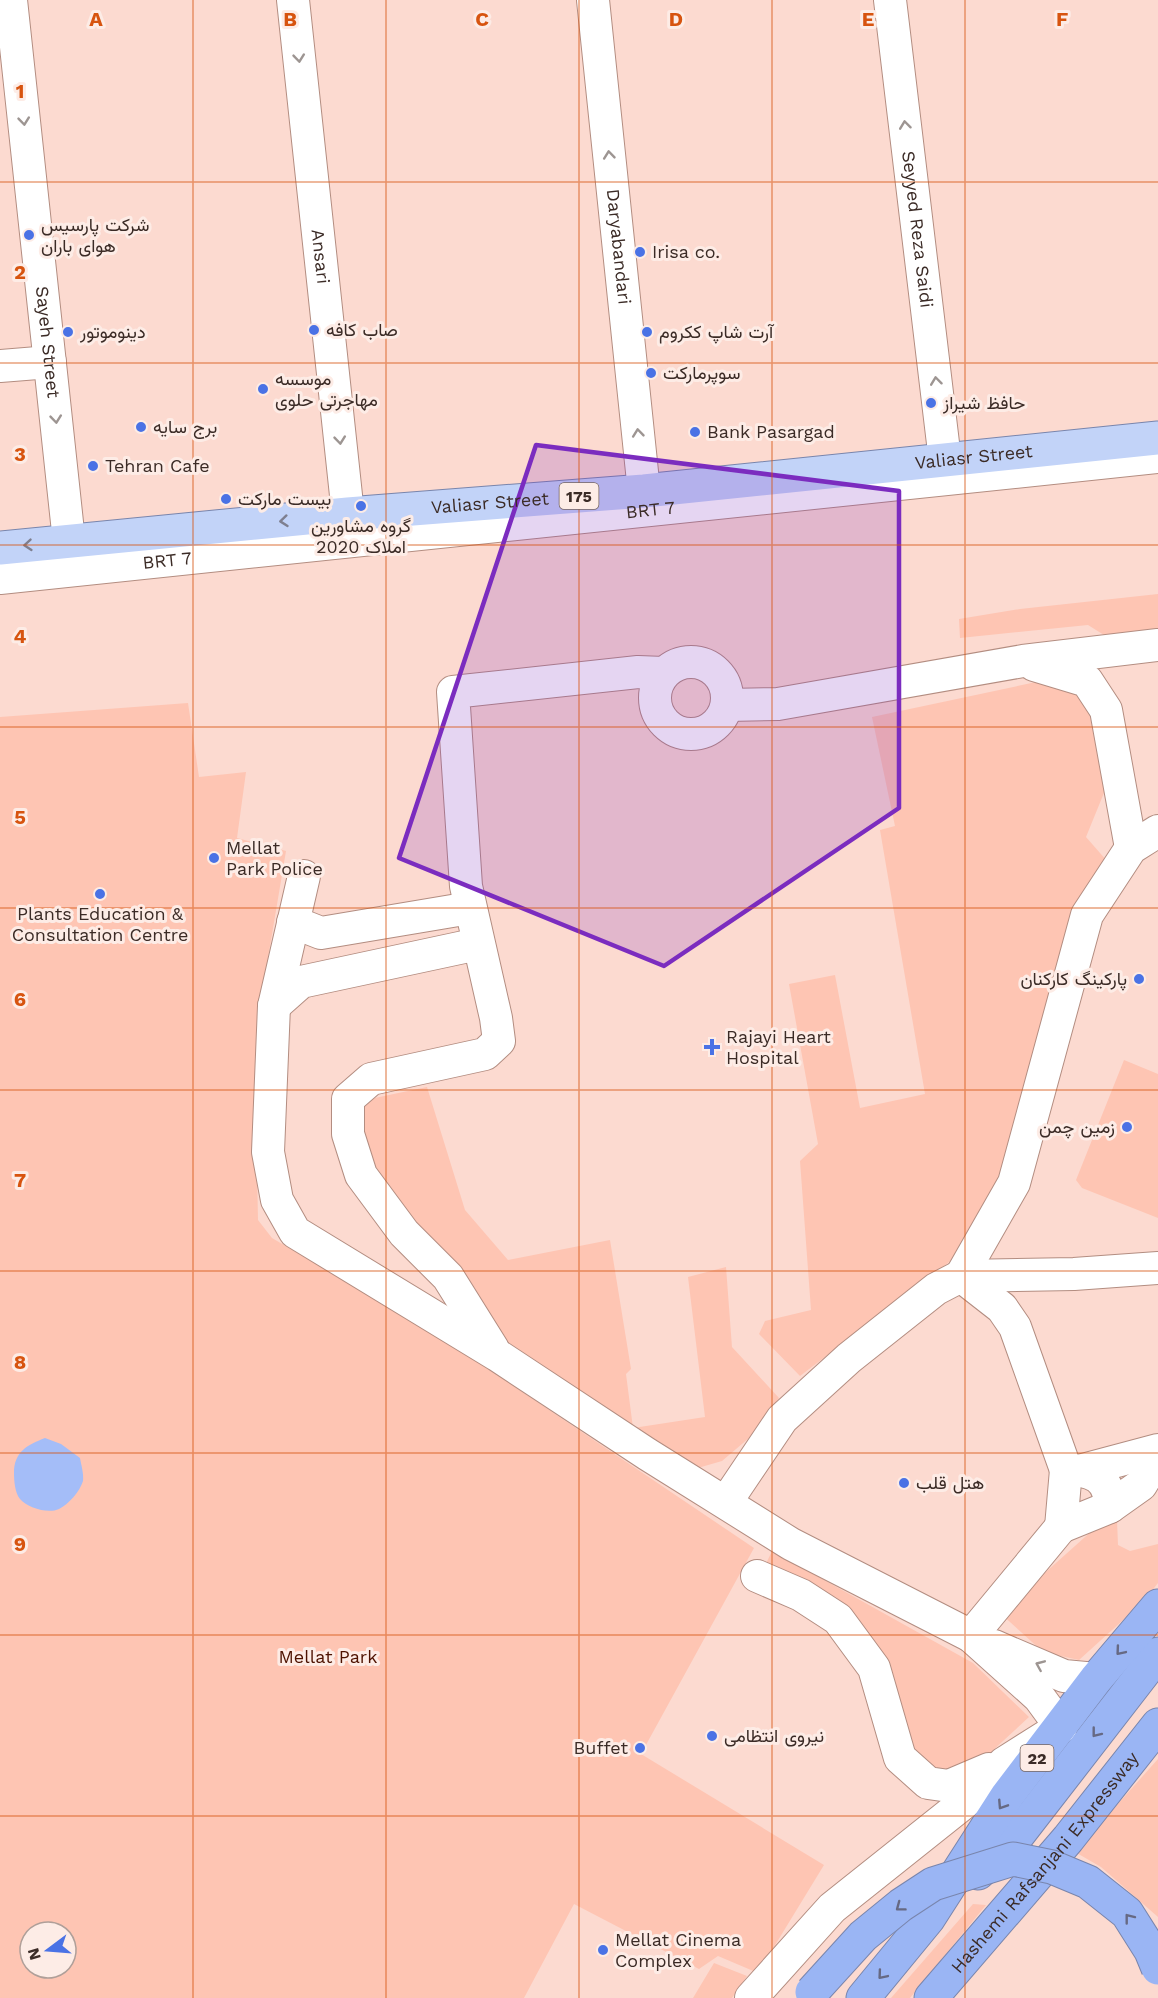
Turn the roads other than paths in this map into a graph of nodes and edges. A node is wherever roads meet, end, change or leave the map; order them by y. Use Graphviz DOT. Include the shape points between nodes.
graph roads {
  1 [pos="11,0"];
  2 [pos="293,0"];
  3 [pos="593,0"];
  4 [pos="890,0"];
  5 [pos="8,51"];
  6 [pos="50,362"];
  7 [pos="0,366"];
  8 [pos="1158,438"];
  9 [pos="1158,457"];
  10 [pos="945,460"];
  11 [pos="644,491"];
  12 [pos="348,514"];
  13 [pos="69,541"];
  14 [pos="0,548"];
  15 [pos="0,578"];
  16 [pos="1158,645"];
  17 [pos="1023,661"];
  18 [pos="664,673"];
  19 [pos="727,705"];
  20 [pos="1158,831"];
  21 [pos="1131,848"];
  22 [pos="304,876"];
  23 [pos="468,897"];
  24 [pos="293,922"];
  25 [pos="478,944"];
  26 [pos="274,1006"];
  27 [pos="1158,1268"];
  28 [pos="961,1276"];
  29 [pos="497,1355"];
  30 [pos="1158,1450"];
  31 [pos="1158,1456"];
  32 [pos="1074,1470"];
  33 [pos="726,1503"];
  34 [pos="1110,1507"];
  35 [pos="1061,1527"];
  36 [pos="757,1576"];
  37 [pos="1158,1606"];
  38 [pos="971,1636"];
  39 [pos="1158,1654"];
  40 [pos="1096,1679"];
  41 [pos="1158,1725"];
  42 [pos="1061,1727"];
  43 [pos="1004,1763"];
  44 [pos="928,1919"];
  45 [pos="1158,1968"];
  46 [pos="810,1995"];
  47 [pos="751,1998"];
  48 [pos="863,1998"];
  49 [pos="931,1998"];
  1 -- 5 [label="street, Sayeh Street"];
  2 -- 12 [label="street, Ansari, one-way"];
  11 -- 3 [label="street, Daryabandari, one-way"];
  10 -- 4 [label="street, Seyyed Reza Saidi, one-way"];
  5 -- 6 [label="street, Sayeh Street, one-way"];
  6 -- 7 [label="street"];
  6 -- 13 [label="street, Sayeh Street, one-way"];
  8 -- 10 [label="main road, Valiasr Street / 175"];
  9 -- 15 [label="street, BRT 7"];
  10 -- 11 [label="main road, Valiasr Street / 175"];
  11 -- 12 [label="main road, Valiasr Street / 175"];
  12 -- 13 [label="main road, Valiasr Street / 175, one-way"];
  13 -- 14 [label="main road, Valiasr Street / 175, one-way"];
  16 -- 17 [label="street"];
  17 -- 19 [label="street" via="778,704"];
  17 -- 21 [label="street" via="1087,681 1106,710"];
  18 -- 19 [label="street" via="684,662 707,665 724,682"];
  18 -- 19 [label="street" via="656,689 656,708 670,728 687,734 705,732 715,726"];
  18 -- 23 [label="street" via="638,672 453,692"];
  20 -- 21 [label="street"];
  21 -- 28 [label="street" via="1087,915 1014,1183"];
  22 -- 24 [label="street"];
  23 -- 24 [label="street" via="321,933"];
  23 -- 25 [label="street"];
  24 -- 26 [label="street"];
  25 -- 26 [label="street" via="301,982"];
  25 -- 29 [label="street" via="499,1041 485,1054 371,1079 348,1099 348,1134 361,1175 404,1233 448,1277"];
  26 -- 29 [label="street" via="268,1152 277,1200 295,1232"];
  27 -- 28 [label="street"];
  28 -- 32 [label="street" via="1002,1308 1015,1327"];
  28 -- 33 [label="street" via="936,1289 849,1358 782,1419"];
  29 -- 33 [label="street"];
  30 -- 32 [label="street"];
  31 -- 34 [label="street" via="1141,1485"];
  32 -- 34 [label="street" via="1101,1479 1110,1496"];
  32 -- 35 [label="street"];
  33 -- 38 [label="street" via="791,1544"];
  34 -- 35 [label="street"];
  35 -- 38 [label="street"];
  36 -- 43 [label="street" via="801,1595 838,1619 874,1668 900,1758 928,1784 949,1786"];
  37 -- 40 [label="highway, Hashemi Rafsanjani Expressway / 22, one-way"];
  40 -- 38 [label="street, one-way" via="1064,1676"];
  38 -- 42 [label="street" via="1039,1697"];
  39 -- 44 [label="highway, Hashemi Rafsanjani Expressway / 22, one-way" via="1014,1840"];
  40 -- 42 [label="highway, Hashemi Rafsanjani Expressway / 22"];
  41 -- 49 [label="highway, Hashemi Rafsanjani Expressway" via="1068,1839"];
  42 -- 43 [label="street"];
  42 -- 44 [label="highway, Hashemi Rafsanjani Expressway / 22, one-way" via="1007,1796"];
  43 -- 47 [label="street" via="965,1802 832,1908"];
  44 -- 48 [label="highway, Hashemi Rafsanjani Expressway / 22, one-way"];
  45 -- 46 [label="highway, one-way, bridge" via="1127,1914 1088,1882 1052,1867 1013,1859 933,1884 901,1905 863,1936"];
}
